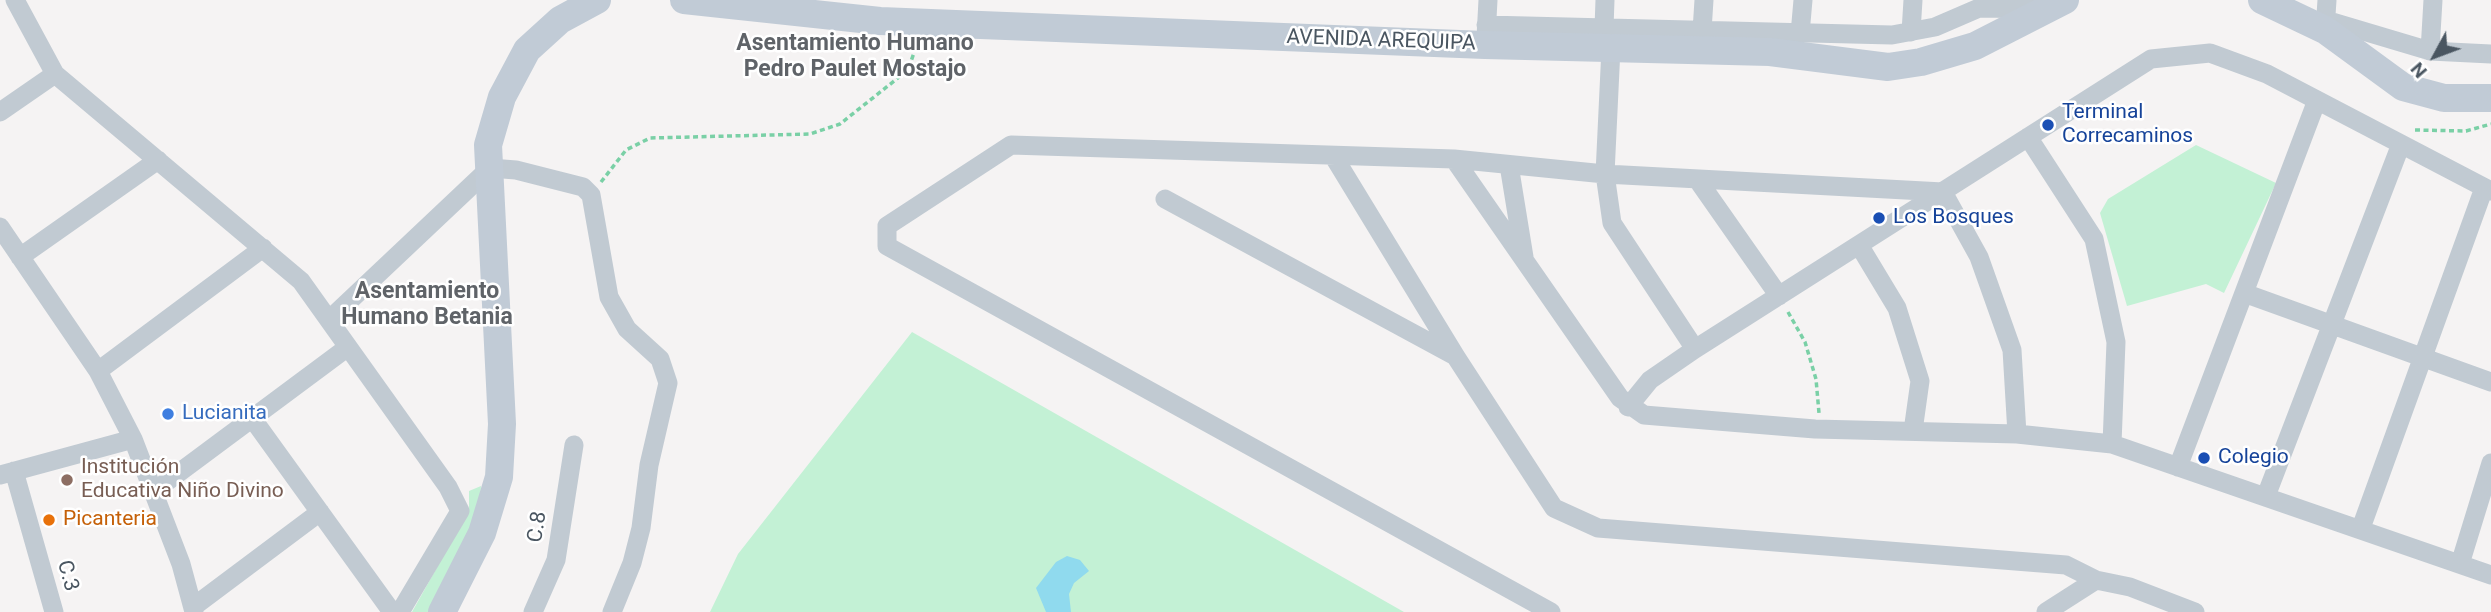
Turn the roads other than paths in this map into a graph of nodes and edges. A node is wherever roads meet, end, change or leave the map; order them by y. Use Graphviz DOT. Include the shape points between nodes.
graph roads {
  1 [pos="15,0"];
  2 [pos="597,0"];
  3 [pos="684,0"];
  4 [pos="1488,0"];
  5 [pos="1605,0"];
  6 [pos="1704,0"];
  7 [pos="1803,0"];
  8 [pos="1913,0"];
  9 [pos="2262,0"];
  10 [pos="2327,0"];
  11 [pos="2432,0"];
  12 [pos="2033,4"];
  13 [pos="2325,25"];
  14 [pos="1702,31"];
  15 [pos="1911,32"];
  16 [pos="1800,34"];
  17 [pos="1486,35"];
  18 [pos="1607,38"];
  19 [pos="2430,51"];
  20 [pos="2491,54"];
  21 [pos="55,74"];
  22 [pos="2491,98"];
  23 [pos="2317,100"];
  24 [pos="0,112"];
  25 [pos="2028,137"];
  26 [pos="2407,137"];
  27 [pos="1334,158"];
  28 [pos="1454,159"];
  29 [pos="158,160"];
  30 [pos="1509,164"];
  31 [pos="490,168"];
  32 [pos="1605,174"];
  33 [pos="1697,179"];
  34 [pos="2488,189"];
  35 [pos="1943,192"];
  36 [pos="1165,199"];
  37 [pos="0,227"];
  38 [pos="1859,245"];
  39 [pos="262,248"];
  40 [pos="20,257"];
  41 [pos="1525,261"];
  42 [pos="2244,293"];
  43 [pos="1779,296"];
  44 [pos="329,320"];
  45 [pos="2331,325"];
  46 [pos="348,347"];
  47 [pos="1695,349"];
  48 [pos="1456,357"];
  49 [pos="2423,360"];
  50 [pos="98,371"];
  51 [pos="2491,382"];
  52 [pos="1628,407"];
  53 [pos="252,418"];
  54 [pos="1913,431"];
  55 [pos="2017,434"];
  56 [pos="133,439"];
  57 [pos="574,444"];
  58 [pos="2112,444"];
  59 [pos="2491,463"];
  60 [pos="2178,467"];
  61 [pos="7,473"];
  62 [pos="153,492"];
  63 [pos="2266,496"];
  64 [pos="320,512"];
  65 [pos="2361,528"];
  66 [pos="2460,564"];
  67 [pos="2491,575"];
  68 [pos="2096,580"];
  69 [pos="194,609"];
  70 [pos="54,612"];
  71 [pos="392,612"];
  72 [pos="400,612"];
  73 [pos="442,612"];
  74 [pos="533,612"];
  75 [pos="612,612"];
  76 [pos="1551,612"];
  77 [pos="2046,612"];
  78 [pos="2195,612"];
  1 -- 21 [label="street"];
  2 -- 31 [label="street" via="559,20 527,50 502,97 488,145"];
  3 -- 17 [label="street, AVENIDA AREQUIPA" via="925,23"];
  4 -- 17 [label="street"];
  5 -- 18 [label="street"];
  6 -- 14 [label="street"];
  7 -- 16 [label="street"];
  8 -- 15 [label="street"];
  9 -- 13 [label="street"];
  10 -- 13 [label="street"];
  11 -- 19 [label="street"];
  12 -- 15 [label="street" via="1979,8"];
  12 -- 18 [label="street, AVENIDA AREQUIPA" via="1975,46 1888,66"];
  13 -- 19 [label="street"];
  13 -- 22 [label="street" via="2403,87 2444,98"];
  14 -- 16 [label="street"];
  14 -- 18 [label="street"];
  15 -- 16 [label="street"];
  17 -- 18 [label="street, AVENIDA AREQUIPA"];
  18 -- 32 [label="street"];
  19 -- 20 [label="street"];
  21 -- 24 [label="street"];
  21 -- 29 [label="street"];
  23 -- 25 [label="street" via="2267,74 2210,53 2151,59"];
  23 -- 26 [label="street"];
  23 -- 42 [label="street"];
  25 -- 35 [label="street"];
  25 -- 58 [label="street" via="2094,239 2116,342"];
  26 -- 34 [label="street"];
  26 -- 45 [label="street"];
  27 -- 28 [label="street"];
  27 -- 48 [label="street"];
  27 -- 76 [label="street" via="1011,145 887,226 887,246"];
  28 -- 30 [label="street"];
  28 -- 41 [label="street"];
  29 -- 39 [label="street"];
  29 -- 40 [label="street"];
  30 -- 32 [label="street"];
  30 -- 41 [label="street"];
  31 -- 44 [label="street"];
  31 -- 73 [label="street" via="502,424 499,477 482,533"];
  31 -- 75 [label="street" via="583,187 591,195 609,297 620,320 660,359 668,383 649,465 641,528"];
  32 -- 33 [label="street"];
  32 -- 47 [label="street" via="1612,223"];
  33 -- 35 [label="street"];
  33 -- 43 [label="street"];
  34 -- 49 [label="street"];
  35 -- 38 [label="street"];
  35 -- 55 [label="street" via="1979,257 2012,350"];
  36 -- 48 [label="street"];
  37 -- 40 [label="street"];
  38 -- 43 [label="street"];
  38 -- 54 [label="street" via="1898,308 1920,381"];
  39 -- 44 [label="street" via="301,281"];
  39 -- 50 [label="street"];
  40 -- 50 [label="street"];
  41 -- 52 [label="street"];
  42 -- 45 [label="street"];
  42 -- 60 [label="street"];
  43 -- 47 [label="street"];
  44 -- 46 [label="street"];
  45 -- 49 [label="street"];
  45 -- 63 [label="street"];
  46 -- 53 [label="street"];
  46 -- 72 [label="street" via="448,487 460,511"];
  47 -- 52 [label="street" via="1650,380"];
  48 -- 68 [label="street" via="1554,508 1598,528 2066,565"];
  49 -- 51 [label="street"];
  49 -- 65 [label="street"];
  50 -- 56 [label="street"];
  52 -- 54 [label="street" via="1644,415 1815,429"];
  53 -- 62 [label="street"];
  53 -- 64 [label="street"];
  54 -- 55 [label="street"];
  55 -- 58 [label="street"];
  56 -- 61 [label="street"];
  56 -- 62 [label="street"];
  57 -- 74 [label="street, C.8" via="556,561"];
  58 -- 60 [label="street"];
  59 -- 66 [label="street"];
  60 -- 63 [label="street"];
  61 -- 70 [label="street, C.3"];
  62 -- 69 [label="street"];
  63 -- 65 [label="street"];
  64 -- 69 [label="street"];
  64 -- 71 [label="street"];
  65 -- 66 [label="street"];
  66 -- 67 [label="street"];
  68 -- 77 [label="street"];
  68 -- 78 [label="street" via="2130,587"];
}
